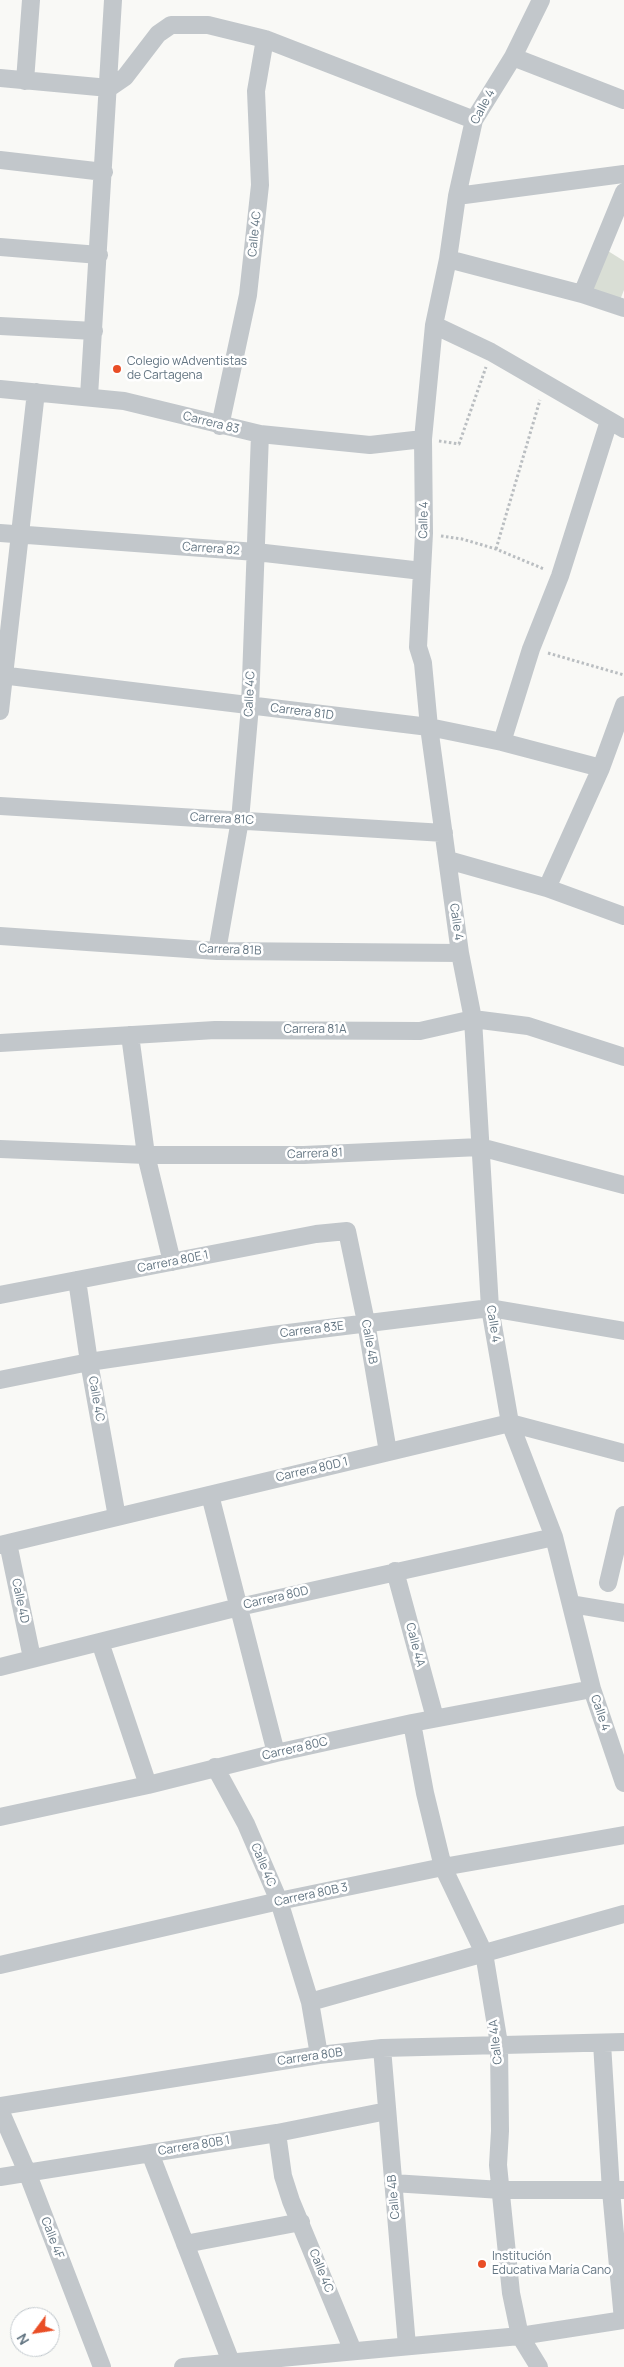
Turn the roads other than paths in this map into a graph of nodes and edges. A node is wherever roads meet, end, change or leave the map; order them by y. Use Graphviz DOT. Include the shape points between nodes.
graph roads {
  1 [pos="31,0"];
  2 [pos="113,0"];
  3 [pos="542,0"];
  4 [pos="266,39"];
  5 [pos="513,57"];
  6 [pos="0,78"];
  7 [pos="25,80"];
  8 [pos="109,88"];
  9 [pos="624,100"];
  10 [pos="474,120"];
  11 [pos="0,160"];
  12 [pos="104,172"];
  13 [pos="624,174"];
  14 [pos="624,192"];
  15 [pos="457,196"];
  16 [pos="0,247"];
  17 [pos="99,255"];
  18 [pos="448,260"];
  19 [pos="582,294"];
  20 [pos="624,308"];
  21 [pos="434,325"];
  22 [pos="0,326"];
  23 [pos="94,331"];
  24 [pos="0,389"];
  25 [pos="36,392"];
  26 [pos="88,396"];
  27 [pos="616,425"];
  28 [pos="220,426"];
  29 [pos="260,434"];
  30 [pos="423,439"];
  31 [pos="0,533"];
  32 [pos="20,534"];
  33 [pos="256,552"];
  34 [pos="422,571"];
  35 [pos="2,675"];
  36 [pos="624,705"];
  37 [pos="250,706"];
  38 [pos="0,711"];
  39 [pos="430,727"];
  40 [pos="502,742"];
  41 [pos="601,768"];
  42 [pos="0,806"];
  43 [pos="240,820"];
  44 [pos="444,833"];
  45 [pos="448,860"];
  46 [pos="547,888"];
  47 [pos="624,916"];
  48 [pos="0,936"];
  49 [pos="217,951"];
  50 [pos="460,953"];
  51 [pos="474,1019"];
  52 [pos="130,1035"];
  53 [pos="0,1043"];
  54 [pos="624,1057"];
  55 [pos="480,1146"];
  56 [pos="0,1149"];
  57 [pos="146,1155"];
  58 [pos="624,1185"];
  59 [pos="347,1231"];
  60 [pos="172,1262"];
  61 [pos="77,1280"];
  62 [pos="0,1295"];
  63 [pos="490,1308"];
  64 [pos="366,1322"];
  65 [pos="624,1331"];
  66 [pos="89,1362"];
  67 [pos="0,1380"];
  68 [pos="510,1423"];
  69 [pos="388,1452"];
  70 [pos="624,1453"];
  71 [pos="210,1495"];
  72 [pos="624,1514"];
  73 [pos="117,1517"];
  74 [pos="554,1537"];
  75 [pos="4,1544"];
  76 [pos="395,1572"];
  77 [pos="608,1583"];
  78 [pos="571,1604"];
  79 [pos="238,1607"];
  80 [pos="624,1613"];
  81 [pos="100,1642"];
  82 [pos="32,1658"];
  83 [pos="0,1667"];
  84 [pos="592,1689"];
  85 [pos="435,1718"];
  86 [pos="412,1723"];
  87 [pos="276,1753"];
  88 [pos="215,1767"];
  89 [pos="624,1783"];
  90 [pos="148,1785"];
  91 [pos="0,1817"];
  92 [pos="624,1835"];
  93 [pos="443,1867"];
  94 [pos="279,1901"];
  95 [pos="624,1914"];
  96 [pos="484,1952"];
  97 [pos="0,1965"];
  98 [pos="310,2002"];
  99 [pos="602,2042"];
  100 [pos="624,2042"];
  101 [pos="498,2044"];
  102 [pos="382,2048"];
  103 [pos="319,2055"];
  104 [pos="0,2108"];
  105 [pos="387,2110"];
  106 [pos="277,2133"];
  107 [pos="150,2153"];
  108 [pos="27,2172"];
  109 [pos="0,2176"];
  110 [pos="393,2183"];
  111 [pos="501,2190"];
  112 [pos="618,2191"];
  113 [pos="301,2222"];
  114 [pos="185,2244"];
  115 [pos="624,2320"];
  116 [pos="520,2336"];
  117 [pos="407,2346"];
  118 [pos="353,2351"];
  119 [pos="231,2362"];
  120 [pos="102,2367"];
  121 [pos="183,2367"];
  122 [pos="539,2367"];
  1 -- 7 [label="street"];
  2 -- 8 [label="street"];
  3 -- 5 [label="street, Calle 4"];
  4 -- 8 [label="street" via="208,25 171,26 158,34 125,77"];
  4 -- 10 [label="street"];
  4 -- 28 [label="street, Calle 4C" via="256,91 260,185 248,295"];
  5 -- 9 [label="street"];
  5 -- 10 [label="street, Calle 4"];
  6 -- 7 [label="street"];
  7 -- 8 [label="street"];
  8 -- 12 [label="street"];
  10 -- 15 [label="street, Calle 4"];
  11 -- 12 [label="street"];
  12 -- 17 [label="street"];
  13 -- 15 [label="street"];
  14 -- 19 [label="street"];
  15 -- 18 [label="street, Calle 4"];
  16 -- 17 [label="street"];
  17 -- 23 [label="street"];
  18 -- 19 [label="street"];
  18 -- 21 [label="street, Calle 4"];
  19 -- 20 [label="street"];
  21 -- 27 [label="street" via="546,382"];
  21 -- 30 [label="street, Calle 4"];
  22 -- 23 [label="street"];
  23 -- 26 [label="street"];
  24 -- 25 [label="street, Carrera 83"];
  25 -- 26 [label="street, Carrera 83"];
  25 -- 32 [label="street"];
  26 -- 28 [label="street, Carrera 83" via="124,401"];
  27 -- 40 [label="street" via="531,648"];
  28 -- 29 [label="street, Carrera 83"];
  29 -- 30 [label="street, Carrera 83" via="370,445"];
  29 -- 33 [label="street, Calle 4C"];
  30 -- 34 [label="street, Calle 4"];
  31 -- 32 [label="street, Carrera 82"];
  32 -- 33 [label="street, Carrera 82"];
  32 -- 35 [label="street"];
  33 -- 34 [label="street, Carrera 82"];
  33 -- 37 [label="street, Calle 4C"];
  34 -- 39 [label="street, Calle 4" via="418,647 423,663"];
  35 -- 37 [label="street, Carrera 81D"];
  35 -- 38 [label="street"];
  36 -- 41 [label="street"];
  37 -- 39 [label="street, Carrera 81D"];
  37 -- 43 [label="street, Calle 4C"];
  39 -- 40 [label="street, Carrera 81D"];
  39 -- 44 [label="street, Calle 4"];
  40 -- 41 [label="street, Carrera 81D"];
  41 -- 46 [label="street"];
  42 -- 43 [label="street, Carrera 81C"];
  43 -- 44 [label="street, Carrera 81C"];
  43 -- 49 [label="street, Calle 4C"];
  44 -- 45 [label="street, Calle 4"];
  45 -- 46 [label="street"];
  45 -- 50 [label="street, Calle 4"];
  46 -- 47 [label="street"];
  48 -- 49 [label="street, Carrera 81B"];
  49 -- 50 [label="street, Carrera 81B"];
  50 -- 51 [label="street, Calle 4"];
  51 -- 52 [label="street, Carrera 81A" via="420,1031 215,1030"];
  51 -- 54 [label="street, Carrera 81A" via="528,1026"];
  51 -- 55 [label="street, Calle 4"];
  52 -- 53 [label="street, Carrera 81A"];
  52 -- 57 [label="street"];
  55 -- 57 [label="street, Carrera 81" via="304,1155"];
  55 -- 58 [label="street, Carrera 81"];
  55 -- 63 [label="street, Calle 4"];
  56 -- 57 [label="street, Carrera 81"];
  57 -- 60 [label="street"];
  59 -- 60 [label="street, Carrera 80E 1"];
  59 -- 64 [label="street, Calle 4B"];
  60 -- 61 [label="street, Carrera 80E 1"];
  61 -- 62 [label="street, Carrera 80E 1"];
  61 -- 66 [label="street, Calle 4C"];
  63 -- 64 [label="street, Carrera 83E"];
  63 -- 65 [label="street, Carrera 83E"];
  63 -- 68 [label="street, Calle 4"];
  64 -- 66 [label="street, Carrera 83E"];
  64 -- 69 [label="street, Calle 4B"];
  66 -- 67 [label="street, Carrera 83E"];
  66 -- 73 [label="street, Calle 4C"];
  68 -- 69 [label="street, Carrera 80D 1"];
  68 -- 70 [label="street, Carrera 80D 1"];
  68 -- 74 [label="street, Calle 4"];
  69 -- 71 [label="street, Carrera 80D 1"];
  71 -- 73 [label="street, Carrera 80D 1"];
  71 -- 79 [label="street"];
  72 -- 77 [label="street"];
  73 -- 75 [label="street, Carrera 80D 1"];
  74 -- 76 [label="street, Carrera 80D"];
  74 -- 78 [label="street, Calle 4"];
  75 -- 82 [label="street, Calle 4D"];
  76 -- 79 [label="street, Carrera 80D"];
  76 -- 85 [label="street, Calle 4A"];
  78 -- 80 [label="street"];
  78 -- 84 [label="street, Calle 4"];
  79 -- 81 [label="street, Carrera 80D"];
  79 -- 87 [label="street"];
  81 -- 82 [label="street, Carrera 80D"];
  81 -- 90 [label="street"];
  82 -- 83 [label="street, Carrera 80D"];
  84 -- 85 [label="street, Carrera 80C"];
  84 -- 89 [label="street, Calle 4"];
  85 -- 86 [label="street, Carrera 80C"];
  86 -- 87 [label="street, Carrera 80C"];
  86 -- 93 [label="street, Calle 4A"];
  87 -- 88 [label="street, Carrera 80C"];
  88 -- 90 [label="street, Carrera 80C"];
  88 -- 94 [label="street, Calle 4C" via="246,1824"];
  90 -- 91 [label="street, Carrera 80C"];
  92 -- 93 [label="street, Carrera 80B 3"];
  93 -- 94 [label="street, Carrera 80B 3"];
  93 -- 96 [label="street, Calle 4A"];
  94 -- 97 [label="street, Carrera 80B 3"];
  94 -- 98 [label="street, Calle 4C"];
  95 -- 96 [label="street"];
  96 -- 98 [label="street"];
  96 -- 101 [label="street, Calle 4A"];
  98 -- 103 [label="street, Calle 4C"];
  99 -- 100 [label="street, Carrera 80B"];
  99 -- 101 [label="street, Carrera 80B"];
  99 -- 112 [label="street"];
  101 -- 102 [label="street, Carrera 80B"];
  101 -- 111 [label="street, Calle 4A"];
  102 -- 103 [label="street, Carrera 80B"];
  102 -- 105 [label="street, Calle 4B"];
  103 -- 104 [label="street, Carrera 80B"];
  104 -- 108 [label="street, Calle 4F"];
  105 -- 106 [label="street, Carrera 80B 1"];
  105 -- 110 [label="street, Calle 4B"];
  106 -- 107 [label="street, Carrera 80B 1"];
  106 -- 113 [label="street, Calle 4C" via="282,2176"];
  107 -- 108 [label="street, Carrera 80B 1"];
  107 -- 114 [label="street"];
  108 -- 109 [label="street, Carrera 80B 1"];
  108 -- 120 [label="street, Calle 4F"];
  110 -- 111 [label="street"];
  110 -- 117 [label="street, Calle 4B"];
  111 -- 112 [label="street"];
  111 -- 116 [label="street, Calle 4A" via="511,2293"];
  112 -- 115 [label="street"];
  113 -- 114 [label="street"];
  113 -- 118 [label="street, Calle 4C"];
  114 -- 119 [label="street"];
  115 -- 116 [label="street"];
  116 -- 117 [label="street"];
  116 -- 122 [label="street, Calle 4A"];
  117 -- 118 [label="street"];
  118 -- 119 [label="street"];
  119 -- 121 [label="street"];
}
